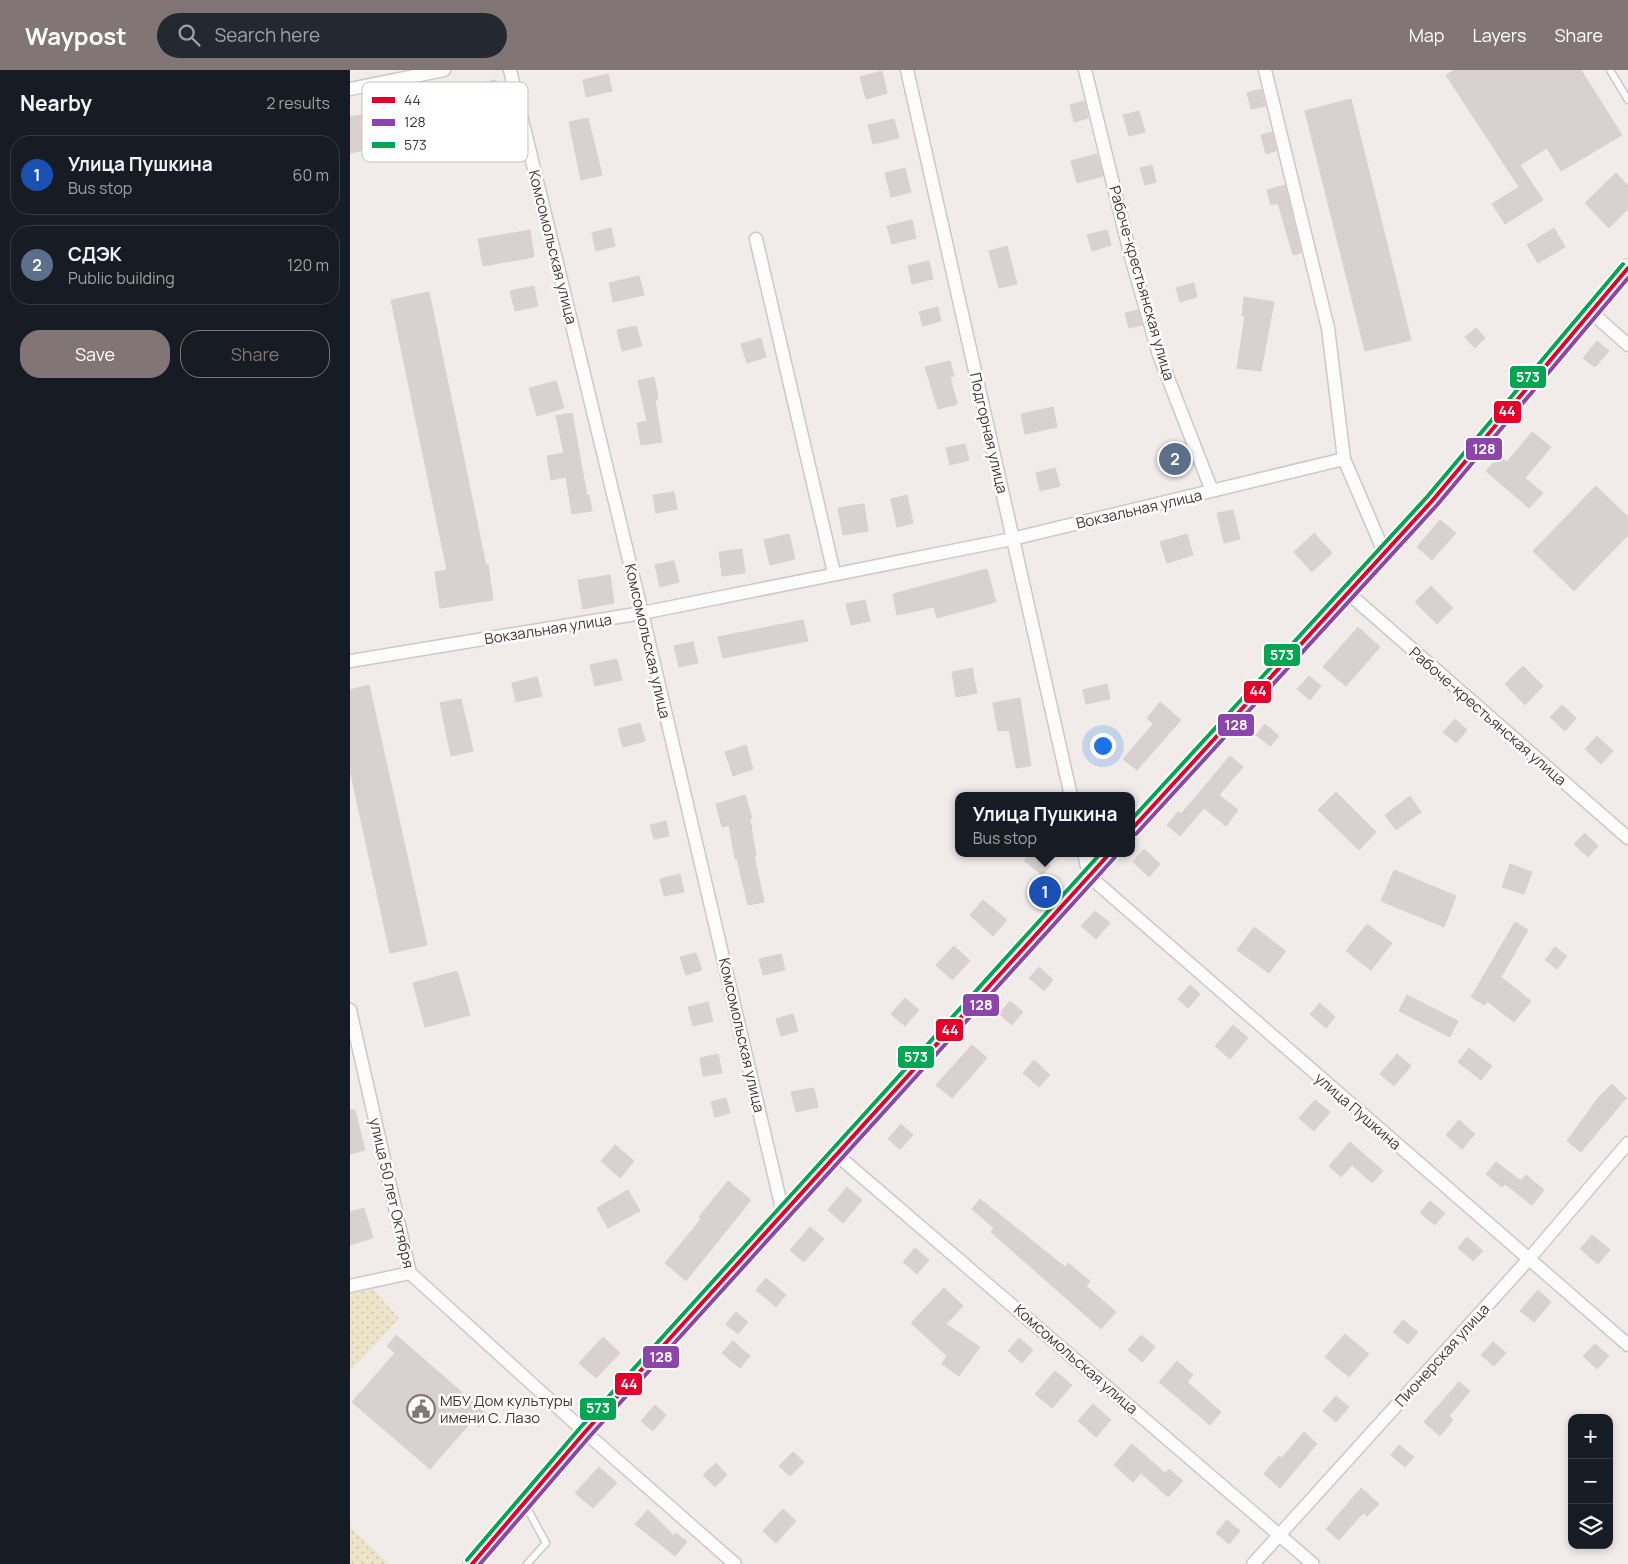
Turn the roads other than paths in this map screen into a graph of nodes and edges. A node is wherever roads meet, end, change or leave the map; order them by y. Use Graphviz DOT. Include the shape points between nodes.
graph roads {
  1 [pos="444,70"];
  2 [pos="907,70"];
  3 [pos="1085,70"];
  4 [pos="1265,70"];
  5 [pos="1610,70"];
  6 [pos="385,82"];
  7 [pos="1628,100"];
  8 [pos="528,144"];
  9 [pos="756,239"];
  10 [pos="1628,268"];
  11 [pos="1591,312"];
  12 [pos="1628,345"];
  13 [pos="1344,459"];
  14 [pos="1212,491"];
  15 [pos="1012,539"];
  16 [pos="1384,552"];
  17 [pos="834,573"];
  18 [pos="1348,593"];
  19 [pos="642,613"];
  20 [pos="350,662"];
  21 [pos="1070,792"];
  22 [pos="1135,826"];
  23 [pos="1628,838"];
  24 [pos="1085,857"];
  25 [pos="1106,857"];
  26 [pos="1089,876"];
  27 [pos="350,1010"];
  28 [pos="1628,1143"];
  29 [pos="838,1155"];
  30 [pos="783,1213"];
  31 [pos="1528,1260"];
  32 [pos="410,1273"];
  33 [pos="350,1286"];
  34 [pos="1628,1345"];
  35 [pos="585,1432"];
  36 [pos="524,1503"];
  37 [pos="1280,1534"];
  38 [pos="472,1564"];
  39 [pos="527,1564"];
  40 [pos="735,1564"];
  41 [pos="1253,1564"];
  42 [pos="1313,1564"];
  1 -- 6 [label="street"];
  2 -- 15 [label="street, Подгорная улица"];
  3 -- 14 [label="street, Рабоче-крестьянская улица" via="1159,355"];
  4 -- 13 [label="street" via="1328,328"];
  5 -- 7 [label="lane"];
  8 -- 19 [label="street, Комсомольская улица"];
  9 -- 17 [label="street"];
  10 -- 11 [label="main road"];
  11 -- 12 [label="street"];
  11 -- 16 [label="main road" via="1432,501"];
  13 -- 14 [label="street, Вокзальная улица"];
  13 -- 16 [label="street"];
  14 -- 15 [label="street, Вокзальная улица"];
  15 -- 17 [label="street, Вокзальная улица"];
  15 -- 21 [label="street, Подгорная улица"];
  16 -- 18 [label="main road"];
  17 -- 19 [label="street, Вокзальная улица"];
  18 -- 22 [label="main road"];
  18 -- 23 [label="street, Рабоче-крестьянская улица"];
  19 -- 20 [label="street, Вокзальная улица"];
  19 -- 30 [label="street, Комсомольская улица"];
  24 -- 26 [label="street"];
  25 -- 26 [label="main road"];
  26 -- 29 [label="main road"];
  26 -- 31 [label="street, улица Пушкина"];
  27 -- 32 [label="street, улица 50 лет Октября"];
  28 -- 31 [label="street, Пионерская улица"];
  29 -- 30 [label="main road"];
  29 -- 37 [label="street, Комсомольская улица"];
  30 -- 35 [label="main road"];
  31 -- 34 [label="street, улица Пушкина"];
  31 -- 37 [label="street, Пионерская улица"];
  32 -- 33 [label="street"];
  32 -- 35 [label="street, улица 50 лет Октября"];
  35 -- 36 [label="main road"];
  35 -- 40 [label="street, улица 50 лет Октября"];
  36 -- 38 [label="main road"];
  36 -- 39 [label="lane" via="546,1543"];
  37 -- 41 [label="street, Пионерская улица"];
  37 -- 42 [label="street, Комсомольская улица"];
}
